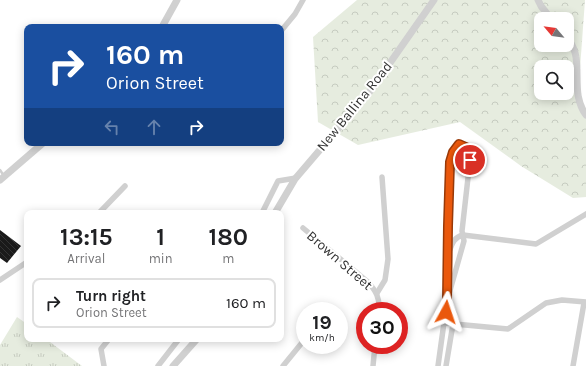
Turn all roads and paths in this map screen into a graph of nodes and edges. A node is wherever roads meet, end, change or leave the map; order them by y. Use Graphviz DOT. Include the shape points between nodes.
graph roads {
  1 [pos="177,0"];
  2 [pos="303,0"];
  3 [pos="434,0"];
  4 [pos="538,0"];
  5 [pos="546,12"];
  6 [pos="164,24"];
  7 [pos="284,28"];
  8 [pos="574,52"];
  9 [pos="586,115"];
  10 [pos="39,146"];
  11 [pos="0,170"];
  12 [pos="382,177"];
  13 [pos="2,178"];
  14 [pos="296,178"];
  15 [pos="125,186"];
  16 [pos="102,210"];
  17 [pos="264,210"];
  18 [pos="277,210"];
  19 [pos="586,214"];
  20 [pos="302,228"];
  21 [pos="463,235"];
  22 [pos="448,255"];
  23 [pos="24,264"];
  24 [pos="0,280"];
  25 [pos="377,292"];
  26 [pos="447,301"];
  27 [pos="379,302"];
  28 [pos="585,302"];
  29 [pos="444,323"];
  30 [pos="452,324"];
  31 [pos="107,342"];
  32 [pos="177,342"];
  33 [pos="194,342"];
  34 [pos="296,351"];
  35 [pos="374,354"];
  36 [pos="104,366"];
  37 [pos="158,366"];
  38 [pos="173,366"];
  39 [pos="284,366"];
  40 [pos="373,366"];
  41 [pos="438,366"];
  42 [pos="446,366"];
  43 [pos="573,366"];
  1 -- 6 [label="street"];
  2 -- 7 [label="street" via="296,14"];
  3 -- 14 [label="street, New Ballina Road" via="370,90"];
  4 -- 5 [label="street"];
  8 -- 9 [label="street" via="578,101"];
  10 -- 13 [label="street"];
  11 -- 13 [label="lane"];
  12 -- 25 [label="street" via="388,259 385,280"];
  14 -- 17 [label="street" via="278,181"];
  14 -- 18 [label="street, New Ballina Road"];
  15 -- 16 [label="street"];
  19 -- 21 [label="street" via="536,244"];
  20 -- 25 [label="street, Brown Street"];
  21 -- 22 [label="street" via="454,241"];
  21 -- 22 [label="street" via="470,160 468,148 459,144 450,162"];
  21 -- 26 [label="street" via="464,241"];
  22 -- 26 [label="street"];
  23 -- 24 [label="street"];
  25 -- 27 [label="street"];
  26 -- 29 [label="street"];
  28 -- 30 [label="street" via="562,300 546,303 508,329"];
  28 -- 43 [label="street"];
  29 -- 30 [label="street"];
  29 -- 41 [label="street"];
  30 -- 42 [label="street"];
  31 -- 36 [label="street" via="101,349"];
  32 -- 37 [label="street"];
  33 -- 38 [label="street"];
  34 -- 39 [label="street"];
  35 -- 40 [label="street"];
}
